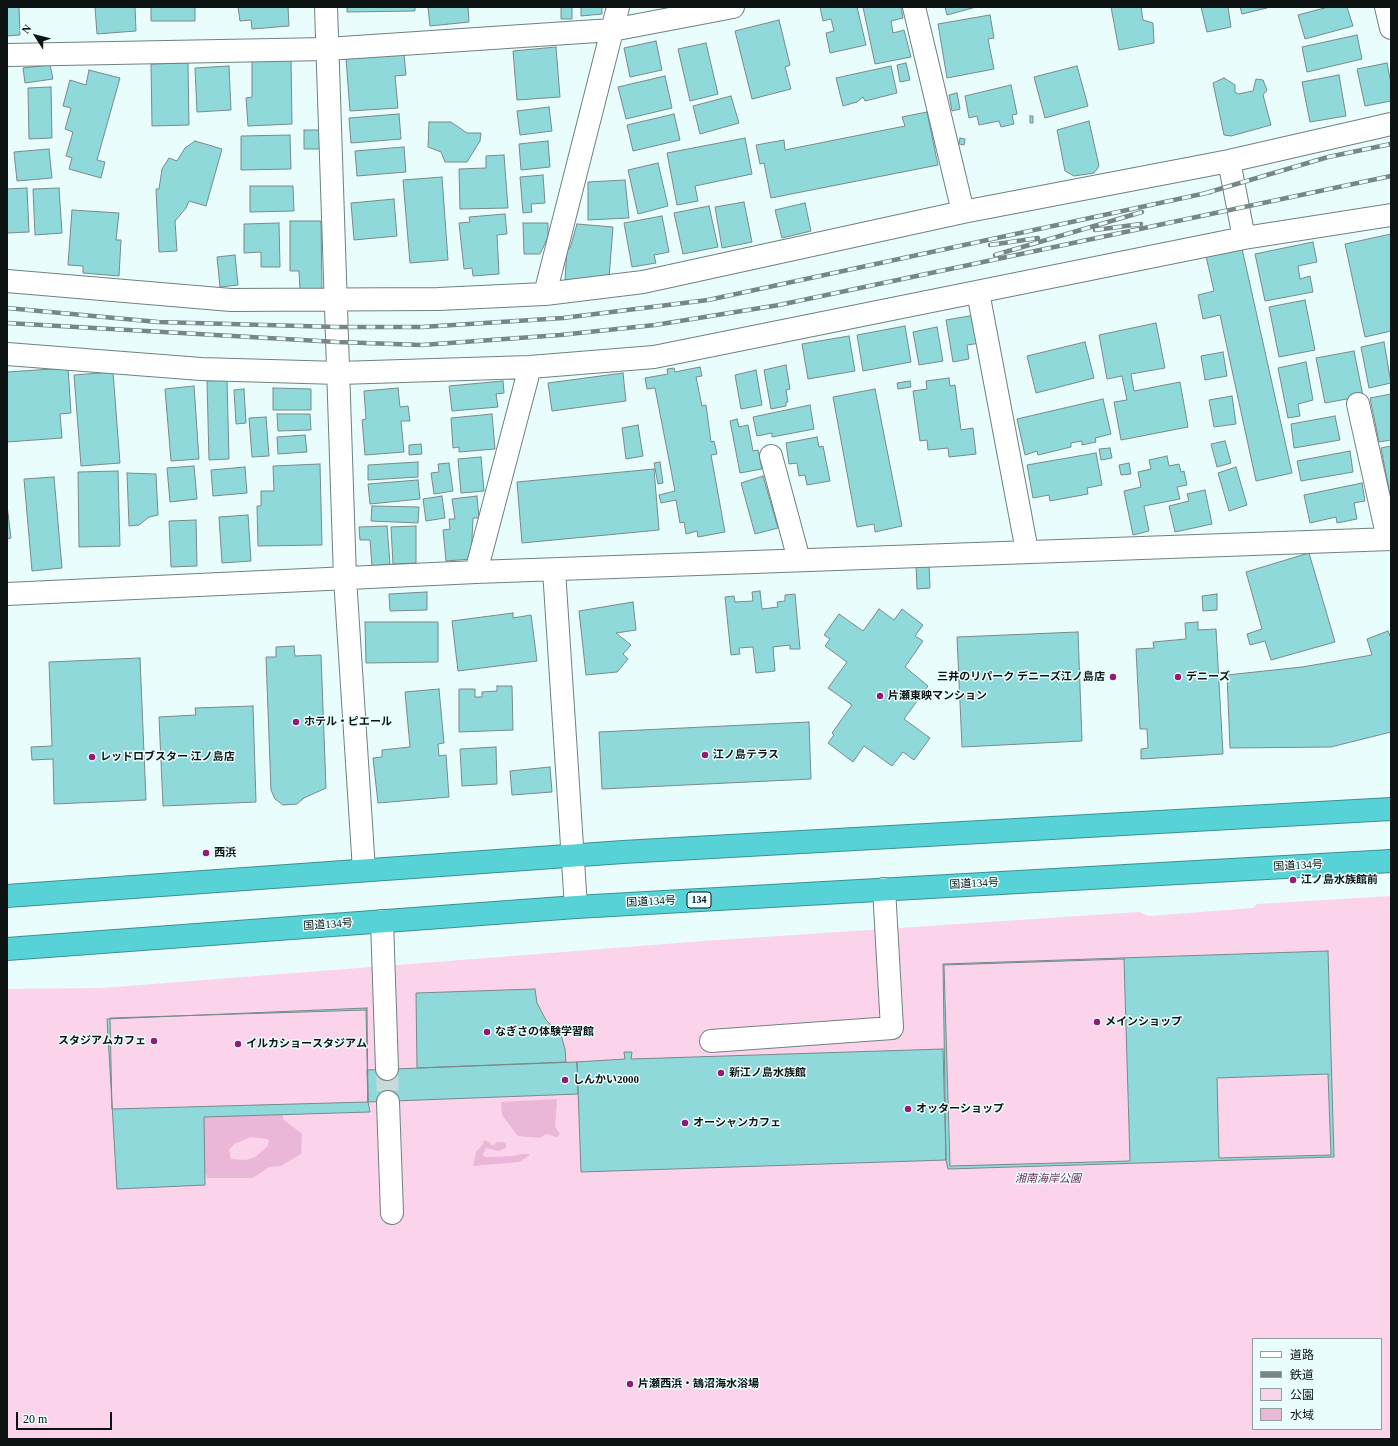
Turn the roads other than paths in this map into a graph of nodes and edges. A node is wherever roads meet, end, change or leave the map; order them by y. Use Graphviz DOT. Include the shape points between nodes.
graph roads {
  1 [pos="326,7"];
  2 [pos="618,7"];
  3 [pos="733,7"];
  4 [pos="914,7"];
  5 [pos="1386,7"];
  6 [pos="1391,28"];
  7 [pos="612,30"];
  8 [pos="327,48"];
  9 [pos="7,55"];
  10 [pos="1391,124"];
  11 [pos="1229,161"];
  12 [pos="963,212"];
  13 [pos="1391,216"];
  14 [pos="1244,238"];
  15 [pos="7,281"];
  16 [pos="978,292"];
  17 [pos="546,294"];
  18 [pos="336,300"];
  19 [pos="7,354"];
  20 [pos="530,367"];
  21 [pos="339,373"];
  22 [pos="1358,404"];
  23 [pos="771,456"];
  24 [pos="1389,539"];
  25 [pos="1027,551"];
  26 [pos="799,560"];
  27 [pos="554,570"];
  28 [pos="476,572"];
  29 [pos="345,578"];
  30 [pos="7,594"];
  31 [pos="1391,809"];
  32 [pos="572,855"];
  33 [pos="1391,861"];
  34 [pos="364,870"];
  35 [pos="884,889"];
  36 [pos="7,896"];
  37 [pos="576,907"];
  38 [pos="382,921"];
  39 [pos="7,949"];
  40 [pos="711,1040"];
  41 [pos="387,1069"];
  42 [pos="388,1102"];
  43 [pos="392,1213"];
  1 -- 8 [label="street"];
  2 -- 7 [label="street"];
  3 -- 7 [label="street"];
  4 -- 12 [label="street"];
  5 -- 6 [label="street"];
  7 -- 8 [label="street"];
  7 -- 17 [label="street"];
  8 -- 9 [label="street"];
  8 -- 18 [label="street"];
  10 -- 11 [label="street"];
  11 -- 12 [label="street"];
  11 -- 14 [label="street"];
  12 -- 17 [label="street" via="643,282"];
  13 -- 14 [label="street"];
  14 -- 16 [label="street"];
  15 -- 18 [label="street" via="231,300"];
  16 -- 20 [label="street" via="654,357"];
  16 -- 25 [label="street"];
  17 -- 18 [label="street"];
  18 -- 21 [label="street"];
  19 -- 21 [label="street" via="201,369"];
  20 -- 21 [label="street"];
  20 -- 28 [label="street"];
  21 -- 29 [label="street"];
  22 -- 24 [label="street"];
  23 -- 26 [label="street"];
  24 -- 25 [label="street"];
  25 -- 26 [label="street"];
  26 -- 27 [label="street"];
  27 -- 28 [label="street"];
  27 -- 32 [label="street"];
  28 -- 29 [label="street"];
  29 -- 30 [label="street"];
  29 -- 34 [label="street"];
  31 -- 32 [label="highway"];
  32 -- 34 [label="highway"];
  32 -- 37 [label="street"];
  33 -- 35 [label="highway, 国道134号 / 134"];
  34 -- 36 [label="highway"];
  35 -- 37 [label="highway, 国道134号 / 134"];
  35 -- 40 [label="street" via="892,1028"];
  37 -- 38 [label="highway, 国道134号 / 134"];
  38 -- 39 [label="highway, 国道134号 / 134"];
  38 -- 41 [label="street"];
  42 -- 43 [label="street"];
}
